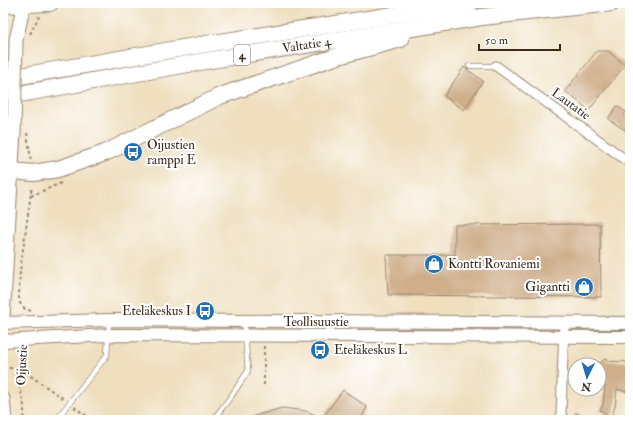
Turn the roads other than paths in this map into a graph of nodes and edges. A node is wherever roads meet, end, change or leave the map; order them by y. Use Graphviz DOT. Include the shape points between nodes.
graph roads {
  1 [pos="24,3"];
  2 [pos="46,3"];
  3 [pos="50,3"];
  4 [pos="471,3"];
  5 [pos="612,3"];
  6 [pos="3,5"];
  7 [pos="482,17"];
  8 [pos="469,66"];
  9 [pos="496,66"];
  10 [pos="3,80"];
  11 [pos="3,97"];
  12 [pos="630,163"];
  13 [pos="8,170"];
  14 [pos="3,318"];
  15 [pos="109,320"];
  16 [pos="244,321"];
  17 [pos="3,323"];
  18 [pos="630,323"];
  19 [pos="564,324"];
  20 [pos="108,335"];
  21 [pos="245,336"];
  22 [pos="563,336"];
  23 [pos="630,337"];
  24 [pos="3,341"];
  25 [pos="3,399"];
  26 [pos="4,420"];
  27 [pos="56,420"];
  28 [pos="213,420"];
  29 [pos="564,420"];
  1 -- 2 [label="highway"];
  1 -- 6 [label="highway"];
  1 -- 13 [label="main road, bridge" via="20,130"];
  2 -- 3 [label="highway"];
  4 -- 10 [label="highway, Valtatie 4 / 4" via="206,44"];
  5 -- 7 [label="highway, Valtatie 4 / 4"];
  7 -- 11 [label="highway, Valtatie 4 / 4" via="206,61"];
  7 -- 13 [label="highway" via="338,56 220,96 106,153 58,169 34,172"];
  8 -- 9 [label="lane"];
  9 -- 12 [label="street, Lautatie"];
  13 -- 14 [label="main road"];
  15 -- 16 [label="street, Teollisuustie"];
  15 -- 17 [label="street, Teollisuustie"];
  15 -- 20 [label="lane"];
  16 -- 19 [label="street, Teollisuustie"];
  16 -- 21 [label="lane"];
  18 -- 19 [label="street, Teollisuustie"];
  19 -- 22 [label="street"];
  20 -- 21 [label="street, Teollisuustie"];
  20 -- 24 [label="street, Teollisuustie"];
  20 -- 27 [label="lane" via="107,355"];
  21 -- 22 [label="street, Teollisuustie"];
  21 -- 28 [label="lane" via="248,371"];
  22 -- 23 [label="street, Teollisuustie"];
  22 -- 29 [label="street" via="561,414"];
  25 -- 26 [label="main road, Oijustie"];
}
